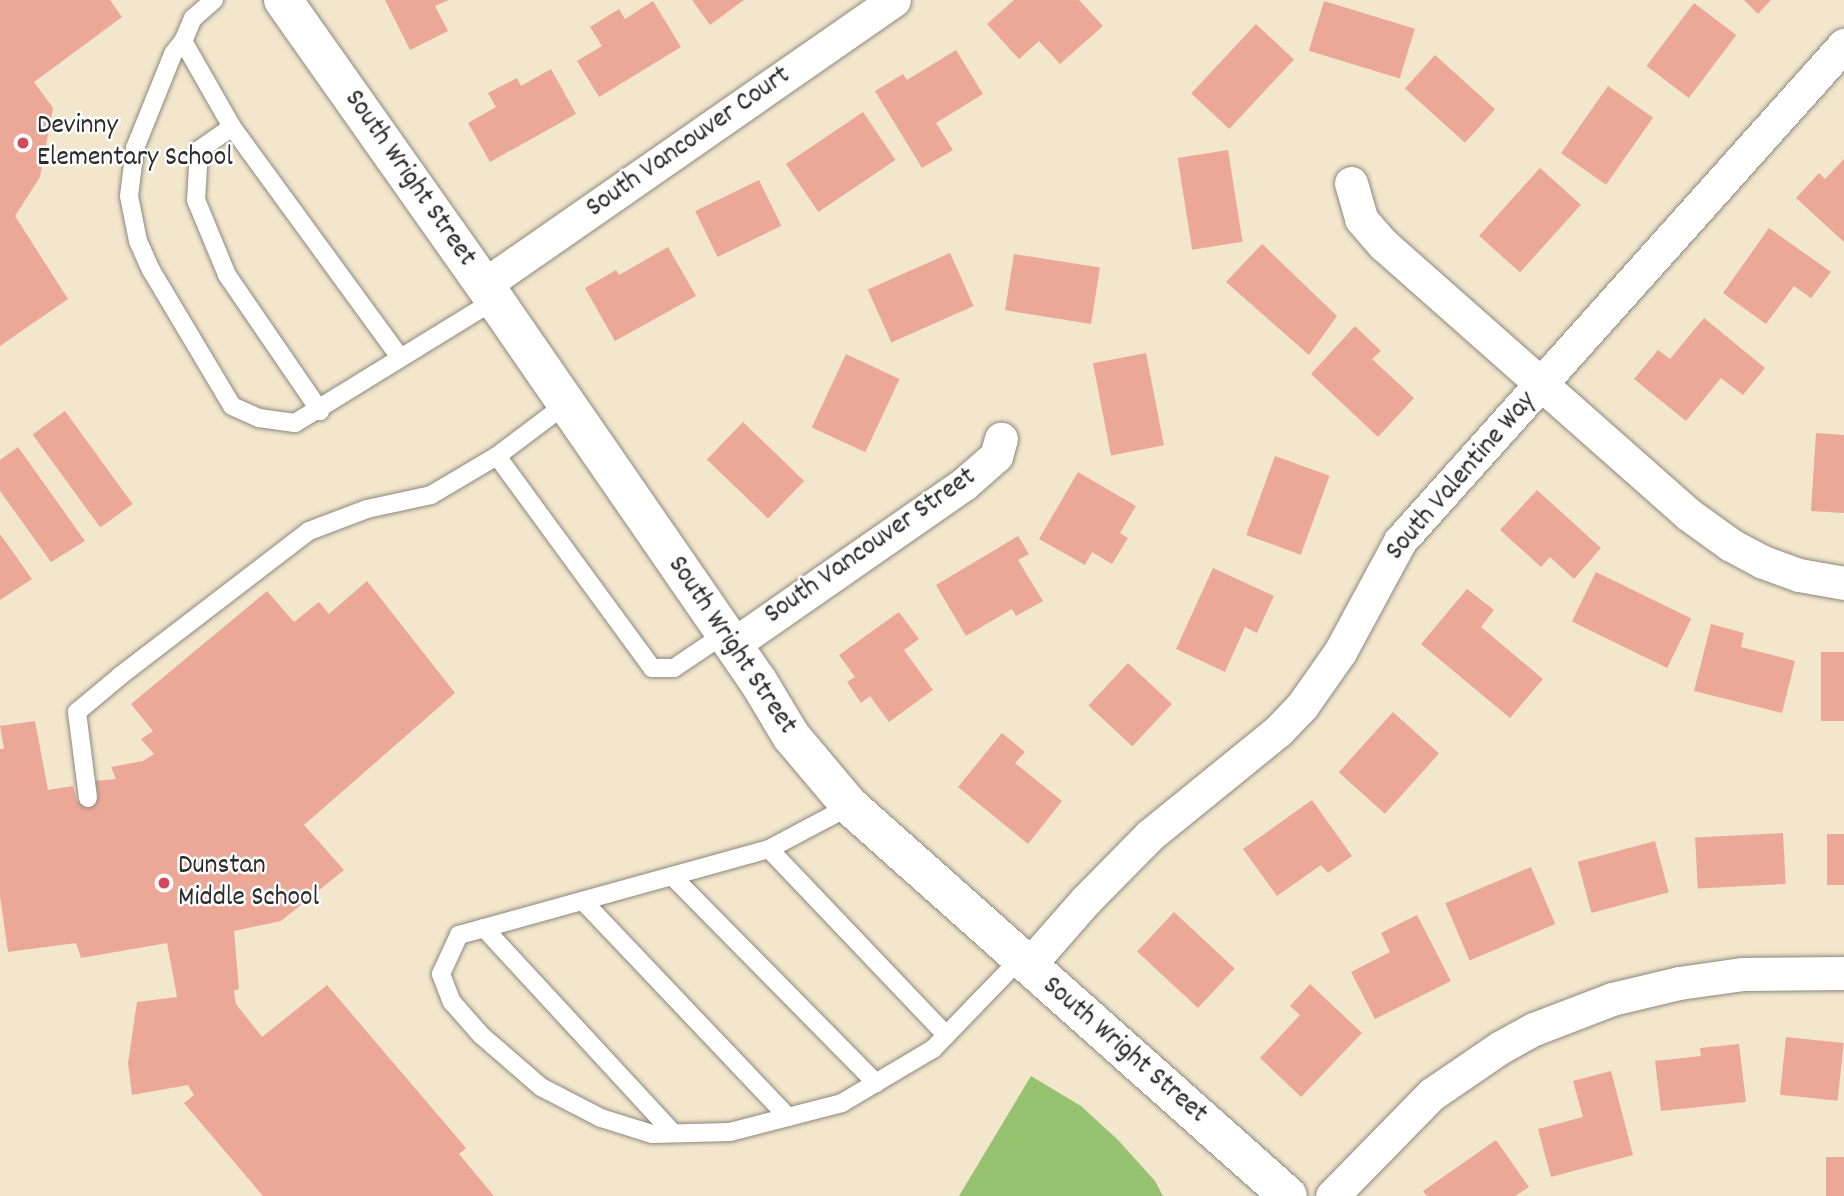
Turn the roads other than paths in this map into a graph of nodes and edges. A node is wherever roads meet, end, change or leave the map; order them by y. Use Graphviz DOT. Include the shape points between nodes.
graph roads {
  1 [pos="214,0"];
  2 [pos="283,0"];
  3 [pos="894,0"];
  4 [pos="183,41"];
  5 [pos="1844,45"];
  6 [pos="232,127"];
  7 [pos="1351,183"];
  8 [pos="489,293"];
  9 [pos="399,356"];
  10 [pos="1541,386"];
  11 [pos="566,404"];
  12 [pos="320,411"];
  13 [pos="1001,439"];
  14 [pos="497,456"];
  15 [pos="1844,583"];
  16 [pos="727,640"];
  17 [pos="88,798"];
  18 [pos="850,806"];
  19 [pos="769,849"];
  20 [pos="672,876"];
  21 [pos="583,901"];
  22 [pos="484,928"];
  23 [pos="1024,962"];
  24 [pos="1844,973"];
  25 [pos="946,1035"];
  26 [pos="876,1083"];
  27 [pos="788,1117"];
  28 [pos="673,1133"];
  29 [pos="1287,1196"];
  30 [pos="1332,1196"];
  1 -- 4 [label="lane" via="193,18"];
  2 -- 8 [label="street, South Wright Street"];
  3 -- 8 [label="street, South Vancouver Court"];
  4 -- 6 [label="lane"];
  4 -- 12 [label="lane" via="173,54 135,148 129,196 138,241 169,304 232,405 273,422 295,423"];
  5 -- 10 [label="street, South Valentine Way"];
  6 -- 9 [label="lane"];
  6 -- 12 [label="lane" via="199,150 196,200 227,275"];
  7 -- 10 [label="street" via="1361,219 1370,231"];
  8 -- 9 [label="lane"];
  8 -- 11 [label="street, South Wright Street"];
  9 -- 12 [label="lane"];
  10 -- 15 [label="street" via="1688,514 1731,545 1799,575"];
  10 -- 23 [label="street, South Valentine Way" via="1400,541 1340,652 1302,706 1278,731 1150,835"];
  11 -- 14 [label="lane"];
  11 -- 16 [label="street, South Wright Street"];
  13 -- 16 [label="street, South Vancouver Street" via="996,456 964,484"];
  14 -- 16 [label="lane" via="652,668 674,668"];
  14 -- 17 [label="lane" via="430,495 367,509 309,531 120,676 77,712"];
  16 -- 18 [label="street, South Wright Street" via="791,736"];
  18 -- 19 [label="lane"];
  18 -- 23 [label="street, South Wright Street"];
  19 -- 20 [label="lane"];
  19 -- 25 [label="lane"];
  20 -- 21 [label="lane"];
  20 -- 26 [label="lane"];
  21 -- 22 [label="lane"];
  21 -- 27 [label="lane"];
  22 -- 28 [label="lane"];
  22 -- 28 [label="lane" via="459,935 440,974 452,1002 481,1035 541,1087 601,1118 652,1134"];
  23 -- 25 [label="lane"];
  23 -- 29 [label="street, South Wright Street"];
  24 -- 30 [label="street" via="1743,974 1679,983 1612,999 1534,1029 1432,1094"];
  25 -- 26 [label="lane" via="933,1049"];
  26 -- 27 [label="lane" via="842,1103"];
  27 -- 28 [label="lane" via="730,1132"];
}
